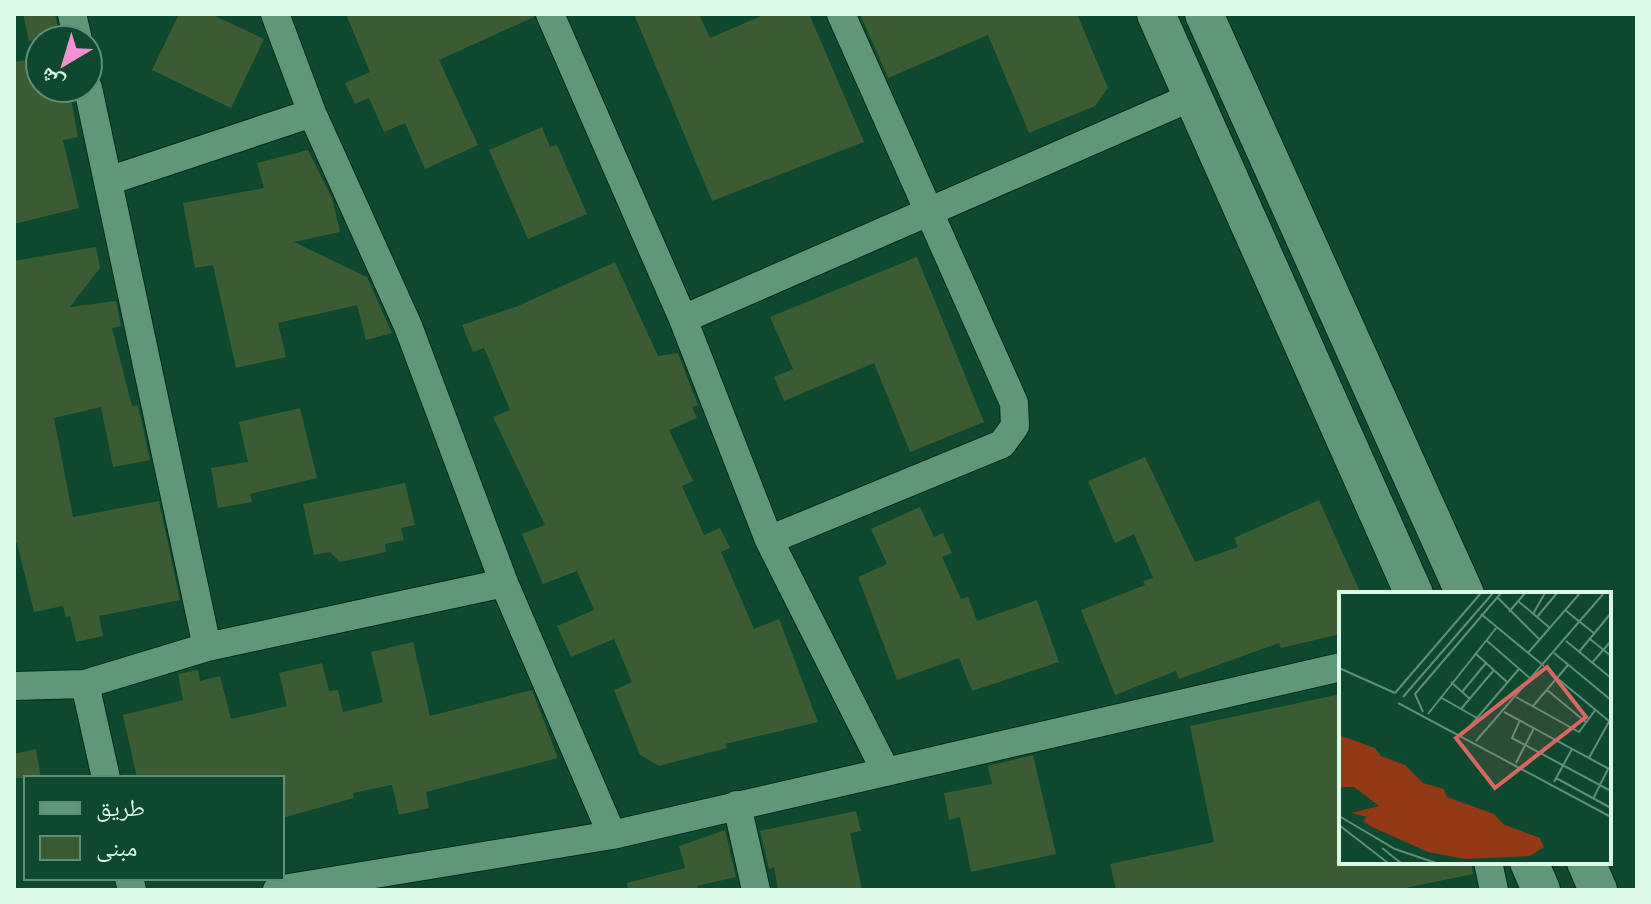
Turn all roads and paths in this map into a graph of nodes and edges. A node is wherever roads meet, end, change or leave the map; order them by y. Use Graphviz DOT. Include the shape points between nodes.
graph roads {
  1 [pos="275,14"];
  2 [pos="550,14"];
  3 [pos="841,14"];
  4 [pos="1156,14"];
  5 [pos="1204,14"];
  6 [pos="1194,96"];
  7 [pos="91,104"];
  8 [pos="312,113"];
  9 [pos="108,181"];
  10 [pos="932,213"];
  11 [pos="683,319"];
  12 [pos="769,540"];
  13 [pos="504,583"];
  14 [pos="1408,589"];
  15 [pos="1464,592"];
  16 [pos="207,647"];
  17 [pos="1339,667"];
  18 [pos="85,684"];
  19 [pos="14,686"];
  20 [pos="886,772"];
  21 [pos="106,776"];
  22 [pos="737,805"];
  23 [pos="612,835"];
  24 [pos="1530,864"];
  25 [pos="1587,864"];
  26 [pos="281,890"];
  27 [pos="756,890"];
  28 [pos="1541,890"];
  29 [pos="1598,890"];
  1 -- 8 [label="street"];
  2 -- 11 [label="street"];
  3 -- 10 [label="street"];
  4 -- 6 [label="main road"];
  5 -- 15 [label="main road"];
  6 -- 10 [label="street"];
  6 -- 14 [label="main road"];
  7 -- 9 [label="street"];
  8 -- 9 [label="street"];
  8 -- 13 [label="street" via="408,326"];
  9 -- 16 [label="street"];
  10 -- 11 [label="street"];
  10 -- 12 [label="street" via="1014,403 1015,426 991,449"];
  11 -- 12 [label="street"];
  12 -- 20 [label="street"];
  13 -- 16 [label="street"];
  13 -- 23 [label="street"];
  16 -- 18 [label="street"];
  17 -- 20 [label="street"];
  18 -- 19 [label="street"];
  18 -- 21 [label="street"];
  20 -- 22 [label="street"];
  22 -- 23 [label="street"];
  22 -- 27 [label="street"];
  23 -- 26 [label="street"];
  24 -- 28 [label="main road"];
  25 -- 29 [label="main road"];
}
